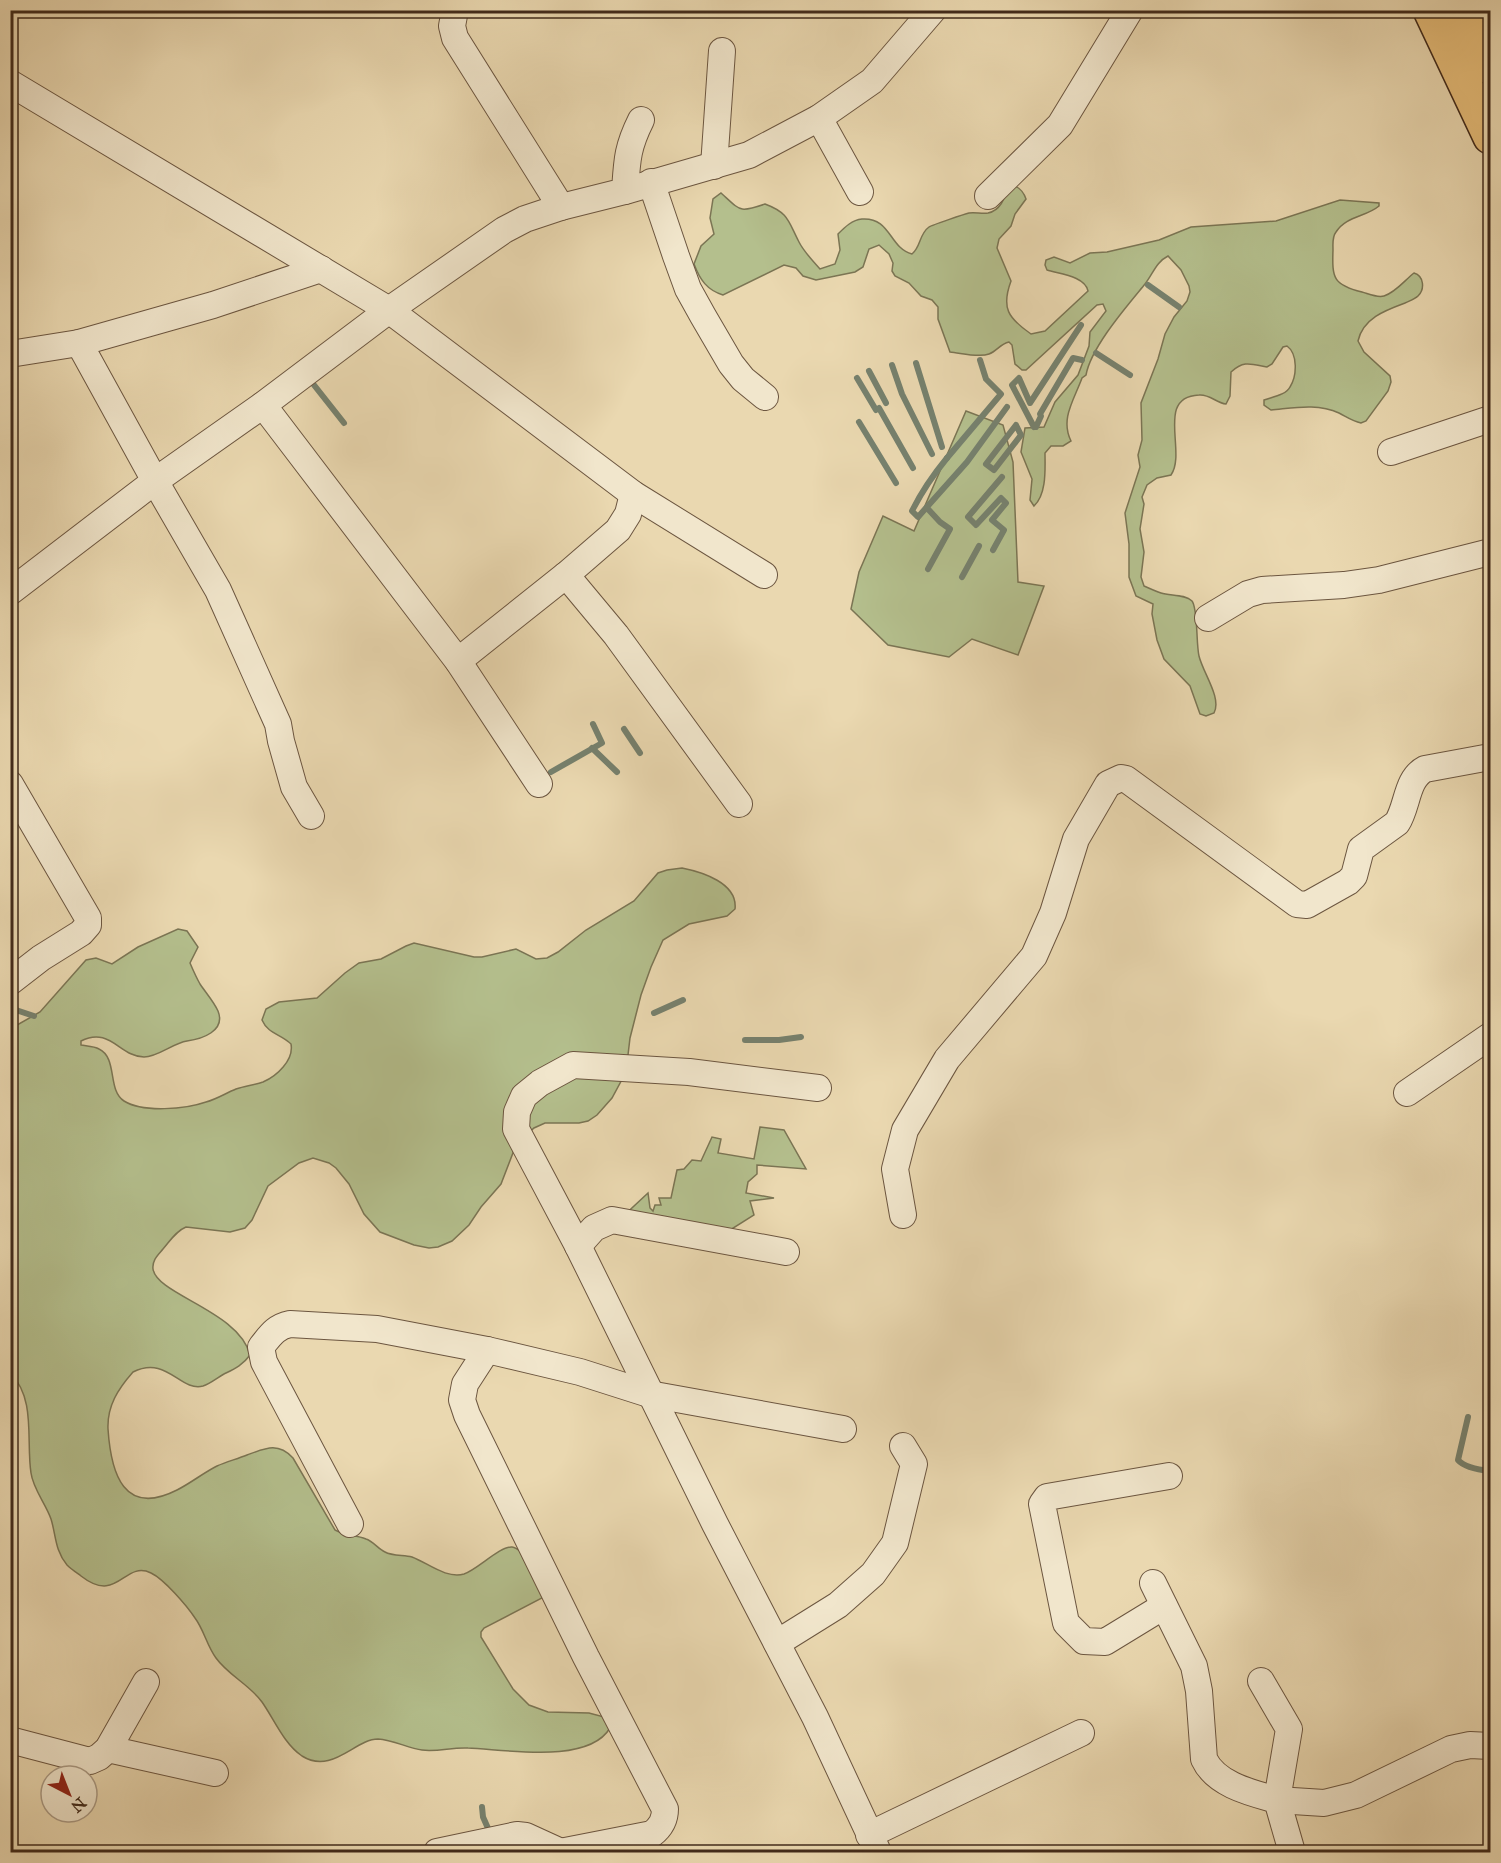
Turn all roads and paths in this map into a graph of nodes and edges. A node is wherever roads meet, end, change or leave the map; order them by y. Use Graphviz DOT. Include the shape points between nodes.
graph roads {
  1 [pos="455,10"];
  2 [pos="933,10"];
  3 [pos="1130,10"];
  4 [pos="1430,10"];
  5 [pos="1460,10"];
  6 [pos="722,51"];
  7 [pos="1491,68"];
  8 [pos="10,83"];
  9 [pos="819,118"];
  10 [pos="641,120"];
  11 [pos="1491,137"];
  12 [pos="714,166"];
  13 [pos="651,182"];
  14 [pos="625,191"];
  15 [pos="860,192"];
  16 [pos="988,196"];
  17 [pos="561,207"];
  18 [pos="321,269"];
  19 [pos="389,310"];
  20 [pos="79,343"];
  21 [pos="10,354"];
  22 [pos="765,397"];
  23 [pos="263,405"];
  24 [pos="1491,419"];
  25 [pos="1391,452"];
  26 [pos="155,481"];
  27 [pos="633,494"];
  28 [pos="1491,552"];
  29 [pos="566,575"];
  30 [pos="764,575"];
  31 [pos="10,592"];
  32 [pos="1208,618"];
  33 [pos="458,660"];
  34 [pos="1491,757"];
  35 [pos="10,784"];
  36 [pos="539,784"];
  37 [pos="739,804"];
  38 [pos="311,816"];
  39 [pos="10,982"];
  40 [pos="1491,1036"];
  41 [pos="818,1088"];
  42 [pos="1407,1093"];
  43 [pos="903,1215"];
  44 [pos="578,1246"];
  45 [pos="786,1252"];
  46 [pos="487,1350"];
  47 [pos="649,1394"];
  48 [pos="843,1429"];
  49 [pos="903,1446"];
  50 [pos="1169,1476"];
  51 [pos="350,1524"];
  52 [pos="1153,1583"];
  53 [pos="1164,1606"];
  54 [pos="777,1643"];
  55 [pos="1261,1681"];
  56 [pos="146,1682"];
  57 [pos="1081,1733"];
  58 [pos="10,1740"];
  59 [pos="1491,1746"];
  60 [pos="108,1749"];
  61 [pos="215,1773"];
  62 [pos="1277,1800"];
  63 [pos="873,1844"];
  64 [pos="438,1852"];
  65 [pos="560,1852"];
  66 [pos="1292,1852"];
  1 -- 17 [label="street" via="455,38"];
  2 -- 9 [label="street" via="872,81"];
  3 -- 16 [label="street" via="1060,125"];
  4 -- 11 [label="highway"];
  5 -- 7 [label="highway"];
  6 -- 12 [label="street"];
  8 -- 18 [label="street"];
  9 -- 12 [label="street" via="749,155"];
  9 -- 15 [label="street"];
  10 -- 14 [label="street" via="627,154"];
  12 -- 13 [label="street"];
  13 -- 14 [label="street"];
  13 -- 22 [label="street" via="688,289 730,364"];
  14 -- 17 [label="street"];
  17 -- 19 [label="street" via="504,230"];
  18 -- 19 [label="street"];
  18 -- 20 [label="street"];
  19 -- 23 [label="street"];
  19 -- 27 [label="street"];
  20 -- 21 [label="street"];
  20 -- 26 [label="street"];
  23 -- 26 [label="street"];
  23 -- 33 [label="street"];
  24 -- 25 [label="street"];
  26 -- 31 [label="street"];
  26 -- 38 [label="street" via="218,590 278,724 294,787"];
  27 -- 29 [label="street" via="628,514 618,530"];
  27 -- 30 [label="street"];
  28 -- 32 [label="street" via="1380,580 1262,590"];
  29 -- 33 [label="street"];
  29 -- 37 [label="street" via="616,635"];
  33 -- 36 [label="street"];
  34 -- 43 [label="street" via="1420,772 1397,823 1360,849 1354,876 1307,905 1297,904 1126,779 1108,784 1076,839 1053,913 1034,956 946,1059 905,1130 895,1169"];
  35 -- 39 [label="street" via="88,918 81,933"];
  40 -- 42 [label="street"];
  41 -- 44 [label="street" via="689,1072 573,1065 540,1083 524,1096 517,1112 516,1129"];
  44 -- 45 [label="street" via="594,1228 612,1220"];
  44 -- 47 [label="street"];
  46 -- 47 [label="street" via="580,1372"];
  46 -- 51 [label="street" via="377,1329 290,1324 274,1329 261,1347 264,1362"];
  46 -- 65 [label="street" via="465,1384 462,1400 467,1415 665,1809 660,1828 652,1834"];
  47 -- 48 [label="street"];
  47 -- 54 [label="street"];
  49 -- 54 [label="street" via="914,1464 895,1543 873,1574 838,1605"];
  50 -- 53 [label="street" via="1047,1497 1042,1503 1066,1623 1084,1641 1105,1642"];
  52 -- 53 [label="street"];
  53 -- 62 [label="street" via="1194,1666 1204,1759 1209,1769 1240,1789"];
  54 -- 63 [label="street"];
  55 -- 62 [label="street" via="1289,1729"];
  56 -- 60 [label="street"];
  57 -- 63 [label="street"];
  58 -- 60 [label="street" via="90,1761"];
  59 -- 62 [label="street" via="1451,1749 1356,1795 1324,1803"];
  60 -- 61 [label="street"];
  62 -- 66 [label="street"];
  64 -- 65 [label="street" via="517,1835"];
}
